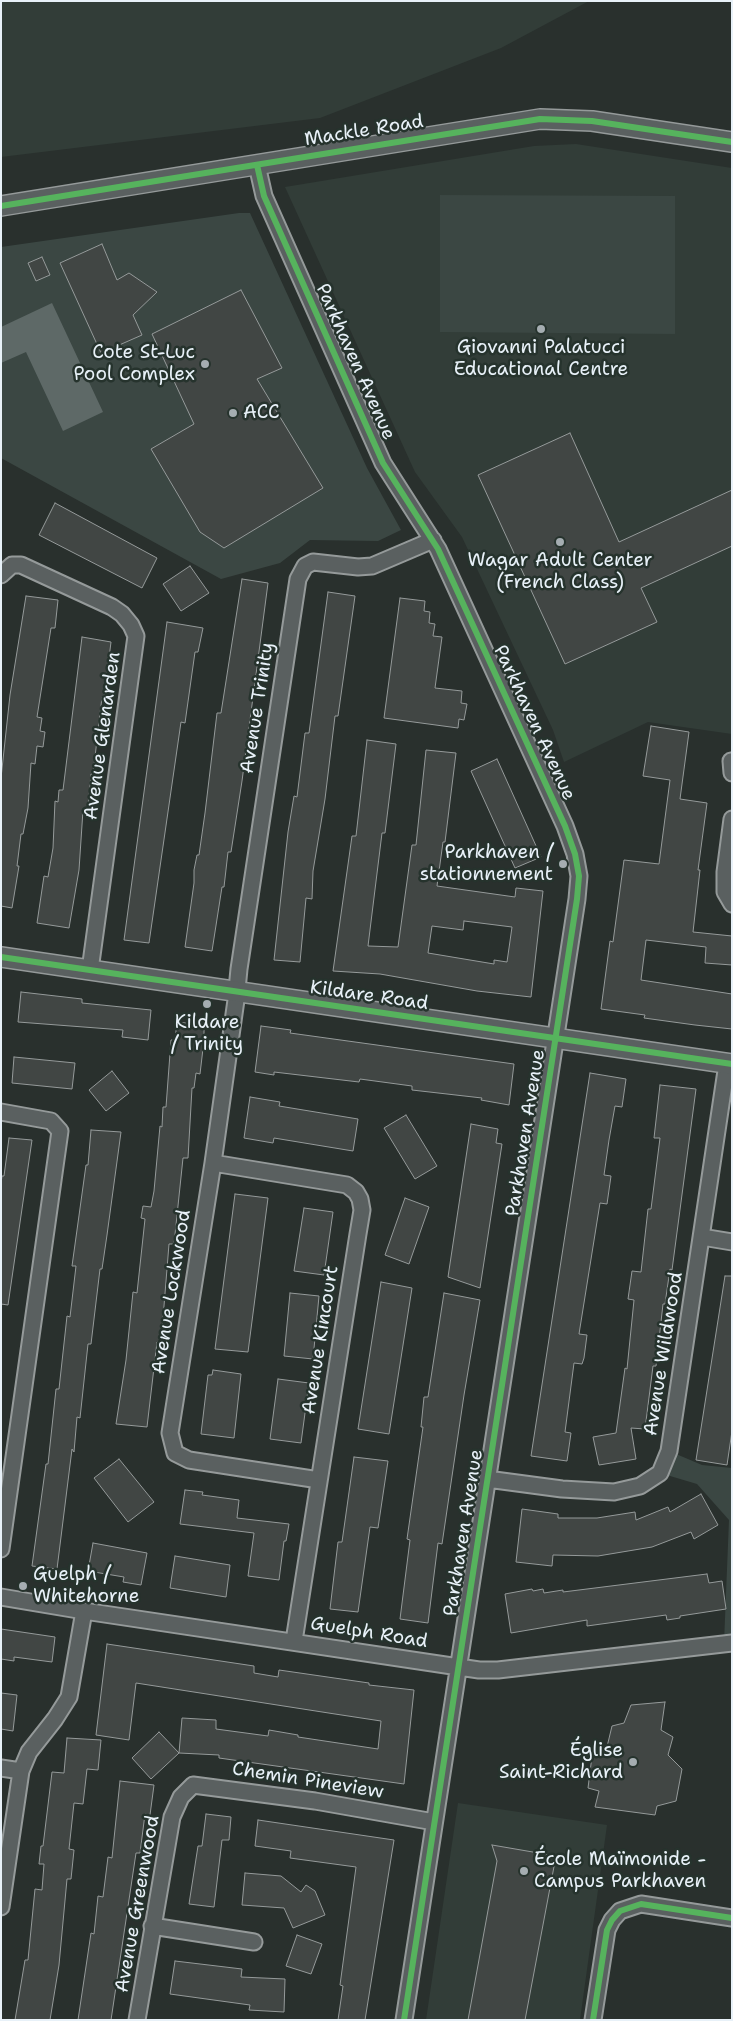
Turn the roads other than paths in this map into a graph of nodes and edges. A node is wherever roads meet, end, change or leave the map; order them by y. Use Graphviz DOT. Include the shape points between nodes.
graph roads {
  1 [pos="732,142"];
  2 [pos="257,165"];
  3 [pos="1,206"];
  4 [pos="433,540"];
  5 [pos="2,574"];
  6 [pos="731,761"];
  7 [pos="732,773"];
  8 [pos="732,819"];
  9 [pos="732,904"];
  10 [pos="1,957"];
  11 [pos="90,970"];
  12 [pos="237,991"];
  13 [pos="556,1038"];
  14 [pos="730,1064"];
  15 [pos="1,1112"];
  16 [pos="213,1163"];
  17 [pos="702,1237"];
  18 [pos="732,1242"];
  19 [pos="487,1478"];
  20 [pos="319,1480"];
  21 [pos="1,1549"];
  22 [pos="1,1597"];
  23 [pos="84,1611"];
  24 [pos="294,1641"];
  25 [pos="732,1643"];
  26 [pos="459,1668"];
  27 [pos="1,1768"];
  28 [pos="21,1771"];
  29 [pos="181,1797"];
  30 [pos="434,1822"];
  31 [pos="1,1907"];
  32 [pos="732,1918"];
  33 [pos="152,1926"];
  34 [pos="254,1942"];
  35 [pos="137,2020"];
  36 [pos="404,2020"];
  37 [pos="593,2020"];
  1 -- 2 [label="street, Mackle Road" via="609,123 554,119 496,125"];
  2 -- 3 [label="street, Mackle Road"];
  2 -- 4 [label="street, Parkhaven Avenue" via="264,196 383,463"];
  4 -- 12 [label="street, Avenue Trinity" via="372,566 318,561 303,568 296,587"];
  4 -- 13 [label="street, Parkhaven Avenue" via="565,826 577,861 579,890"];
  5 -- 11 [label="street, Avenue Glenarden" via="12,565 21,565 112,607 131,624 136,636"];
  6 -- 7 [label="street"];
  8 -- 9 [label="street" via="725,892"];
  10 -- 11 [label="street, Kildare Road"];
  11 -- 12 [label="street, Kildare Road"];
  12 -- 13 [label="street, Kildare Road"];
  12 -- 16 [label="street, Avenue Lockwood"];
  13 -- 14 [label="street, Kildare Road"];
  13 -- 19 [label="street, Parkhaven Avenue"];
  14 -- 17 [label="street, Avenue Wildwood"];
  15 -- 21 [label="street" via="52,1121 60,1131"];
  16 -- 20 [label="street, Avenue Kincourt" via="341,1183 356,1192 360,1199 360,1218"];
  16 -- 20 [label="street, Avenue Lockwood" via="170,1433 175,1453 189,1460"];
  17 -- 18 [label="street"];
  17 -- 19 [label="street, Avenue Wildwood" via="669,1451 660,1473 640,1486 614,1492 562,1489"];
  19 -- 26 [label="street, Parkhaven Avenue"];
  20 -- 24 [label="street, Avenue Kincourt"];
  22 -- 23 [label="street, Guelph Road"];
  23 -- 24 [label="street, Guelph Road"];
  23 -- 28 [label="street" via="69,1697 29,1752"];
  24 -- 26 [label="street, Guelph Road"];
  25 -- 26 [label="street, Guelph Road" via="498,1670"];
  26 -- 30 [label="street, Parkhaven Avenue"];
  27 -- 28 [label="street"];
  28 -- 31 [label="street"];
  29 -- 30 [label="street, Chemin Pineview" via="193,1785 207,1785"];
  29 -- 33 [label="street, Avenue Greenwood" via="172,1817"];
  30 -- 36 [label="street, Parkhaven Avenue"];
  32 -- 37 [label="street" via="641,1904 620,1911 607,1930"];
  33 -- 34 [label="street"];
  33 -- 35 [label="street, Avenue Greenwood"];
}
